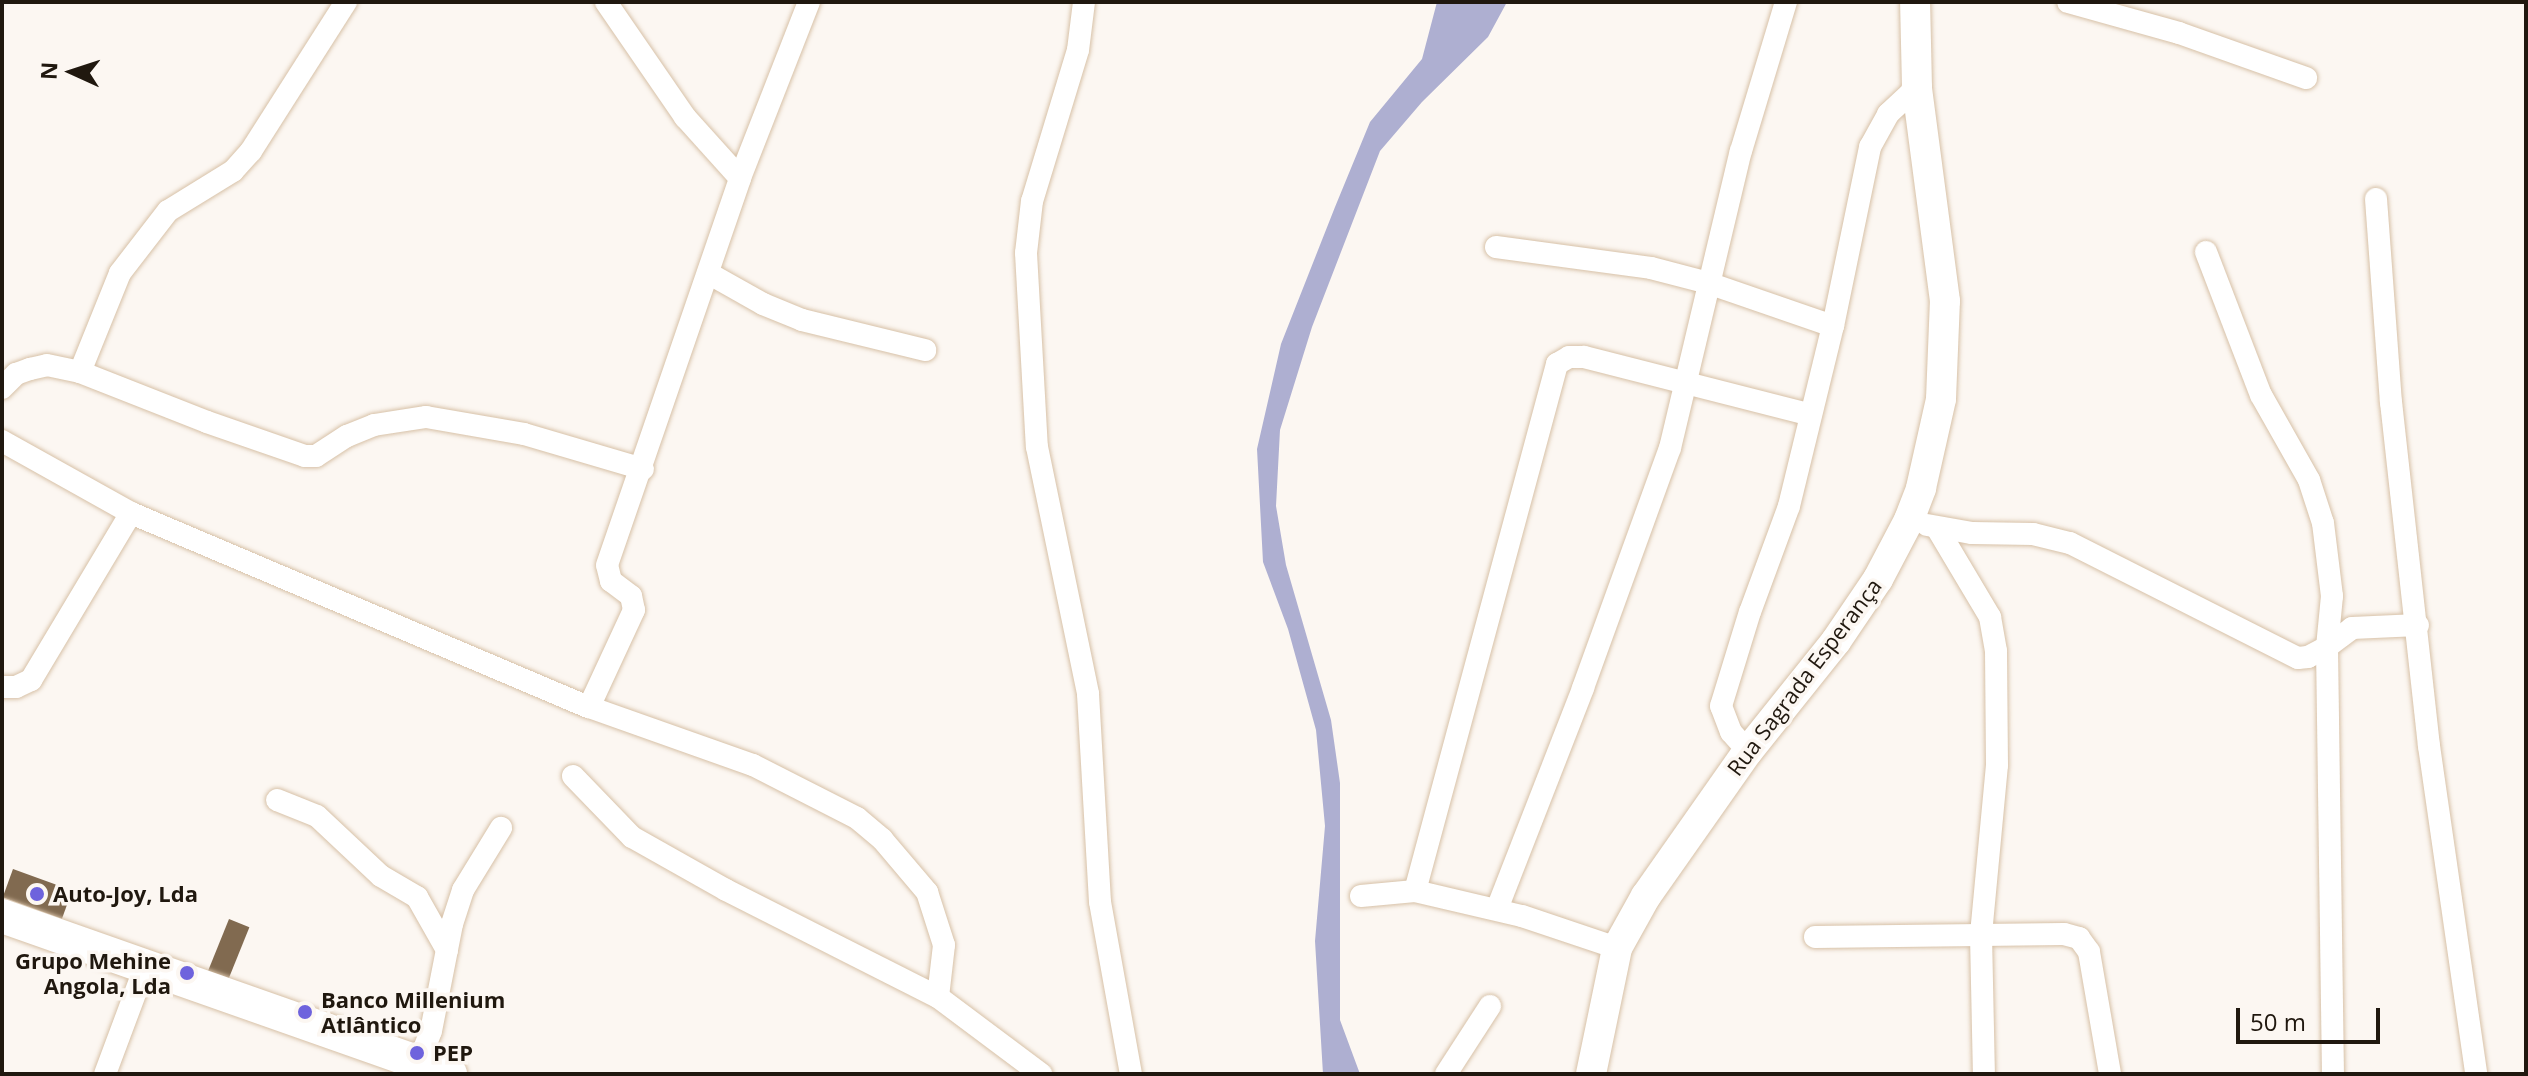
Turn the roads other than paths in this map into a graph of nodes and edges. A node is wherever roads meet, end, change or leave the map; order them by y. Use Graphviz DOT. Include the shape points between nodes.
graph roads {
  1 [pos="346,2"];
  2 [pos="606,2"];
  3 [pos="809,2"];
  4 [pos="1084,2"];
  5 [pos="1786,2"];
  6 [pos="1915,2"];
  7 [pos="2068,2"];
  8 [pos="2306,78"];
  9 [pos="1917,87"];
  10 [pos="740,178"];
  11 [pos="2376,199"];
  12 [pos="1496,247"];
  13 [pos="2206,252"];
  14 [pos="708,273"];
  15 [pos="1708,283"];
  16 [pos="1833,326"];
  17 [pos="925,350"];
  18 [pos="80,372"];
  19 [pos="1684,382"];
  20 [pos="2,388"];
  21 [pos="1811,415"];
  22 [pos="2,441"];
  23 [pos="643,469"];
  24 [pos="131,513"];
  25 [pos="1923,524"];
  26 [pos="2418,625"];
  27 [pos="2327,647"];
  28 [pos="2,687"];
  29 [pos="589,707"];
  30 [pos="1748,751"];
  31 [pos="573,776"];
  32 [pos="277,800"];
  33 [pos="501,828"];
  34 [pos="1415,891"];
  35 [pos="1361,896"];
  36 [pos="1497,909"];
  37 [pos="2,916"];
  38 [pos="2,934"];
  39 [pos="1981,935"];
  40 [pos="1815,937"];
  41 [pos="1617,948"];
  42 [pos="447,950"];
  43 [pos="139,983"];
  44 [pos="938,997"];
  45 [pos="1490,1006"];
  46 [pos="434,1068"];
  47 [pos="105,1074"];
  48 [pos="382,1074"];
  49 [pos="1041,1074"];
  50 [pos="1131,1074"];
  51 [pos="1446,1074"];
  52 [pos="1591,1074"];
  53 [pos="1984,1074"];
  54 [pos="2110,1074"];
  55 [pos="2333,1074"];
  56 [pos="2476,1074"];
  1 -- 18 [label="street" via="251,151 233,171 168,211 120,273"];
  2 -- 10 [label="street" via="685,117"];
  3 -- 10 [label="street"];
  4 -- 50 [label="street" via="1078,50 1032,201 1026,253 1037,447 1088,694 1101,914"];
  5 -- 15 [label="street"];
  6 -- 9 [label="street, Rua Sagrada Esperança"];
  7 -- 8 [label="street" via="2179,33"];
  9 -- 16 [label="street" via="1888,114 1870,147"];
  9 -- 25 [label="street, Rua Sagrada Esperança" via="1945,301"];
  10 -- 14 [label="street"];
  11 -- 26 [label="street" via="2391,402"];
  12 -- 15 [label="street" via="1651,268"];
  13 -- 27 [label="street" via="2261,395 2309,480 2323,523 2332,596"];
  14 -- 17 [label="street" via="802,320"];
  14 -- 23 [label="street"];
  15 -- 16 [label="street"];
  15 -- 19 [label="street"];
  16 -- 21 [label="street"];
  18 -- 20 [label="street" via="47,365 16,374"];
  18 -- 23 [label="street" via="305,456 316,456 374,425 426,417 524,434"];
  19 -- 21 [label="street"];
  19 -- 34 [label="street" via="1584,357 1557,364"];
  19 -- 36 [label="street" via="1670,448"];
  21 -- 30 [label="street" via="1789,506 1721,706 1731,732"];
  22 -- 24 [label="street"];
  23 -- 29 [label="street" via="607,565 611,581 631,596 634,610"];
  24 -- 28 [label="street" via="31,680"];
  24 -- 29 [label="street"];
  25 -- 27 [label="street" via="2054,537 2289,655 2308,657"];
  25 -- 30 [label="street, Rua Sagrada Esperança"];
  25 -- 39 [label="street" via="1990,617 1996,651 1997,765"];
  26 -- 27 [label="street" via="2352,628"];
  26 -- 56 [label="street" via="2434,792"];
  27 -- 55 [label="street"];
  29 -- 44 [label="street" via="741,760 857,818 927,892 944,945"];
  30 -- 41 [label="street, Rua Sagrada Esperança" via="1654,883"];
  31 -- 44 [label="street" via="632,837"];
  32 -- 42 [label="street" via="317,816 381,876 417,897"];
  33 -- 42 [label="street" via="463,890"];
  34 -- 35 [label="street"];
  34 -- 36 [label="street"];
  36 -- 41 [label="street"];
  37 -- 46 [label="main road"];
  38 -- 43 [label="main road"];
  39 -- 40 [label="street"];
  39 -- 53 [label="street"];
  39 -- 54 [label="street" via="2079,938 2089,952"];
  41 -- 52 [label="street, Rua Sagrada Esperança"];
  42 -- 46 [label="street" via="431,1031"];
  43 -- 47 [label="street"];
  43 -- 48 [label="main road"];
  44 -- 49 [label="street"];
  45 -- 51 [label="street"];
}
